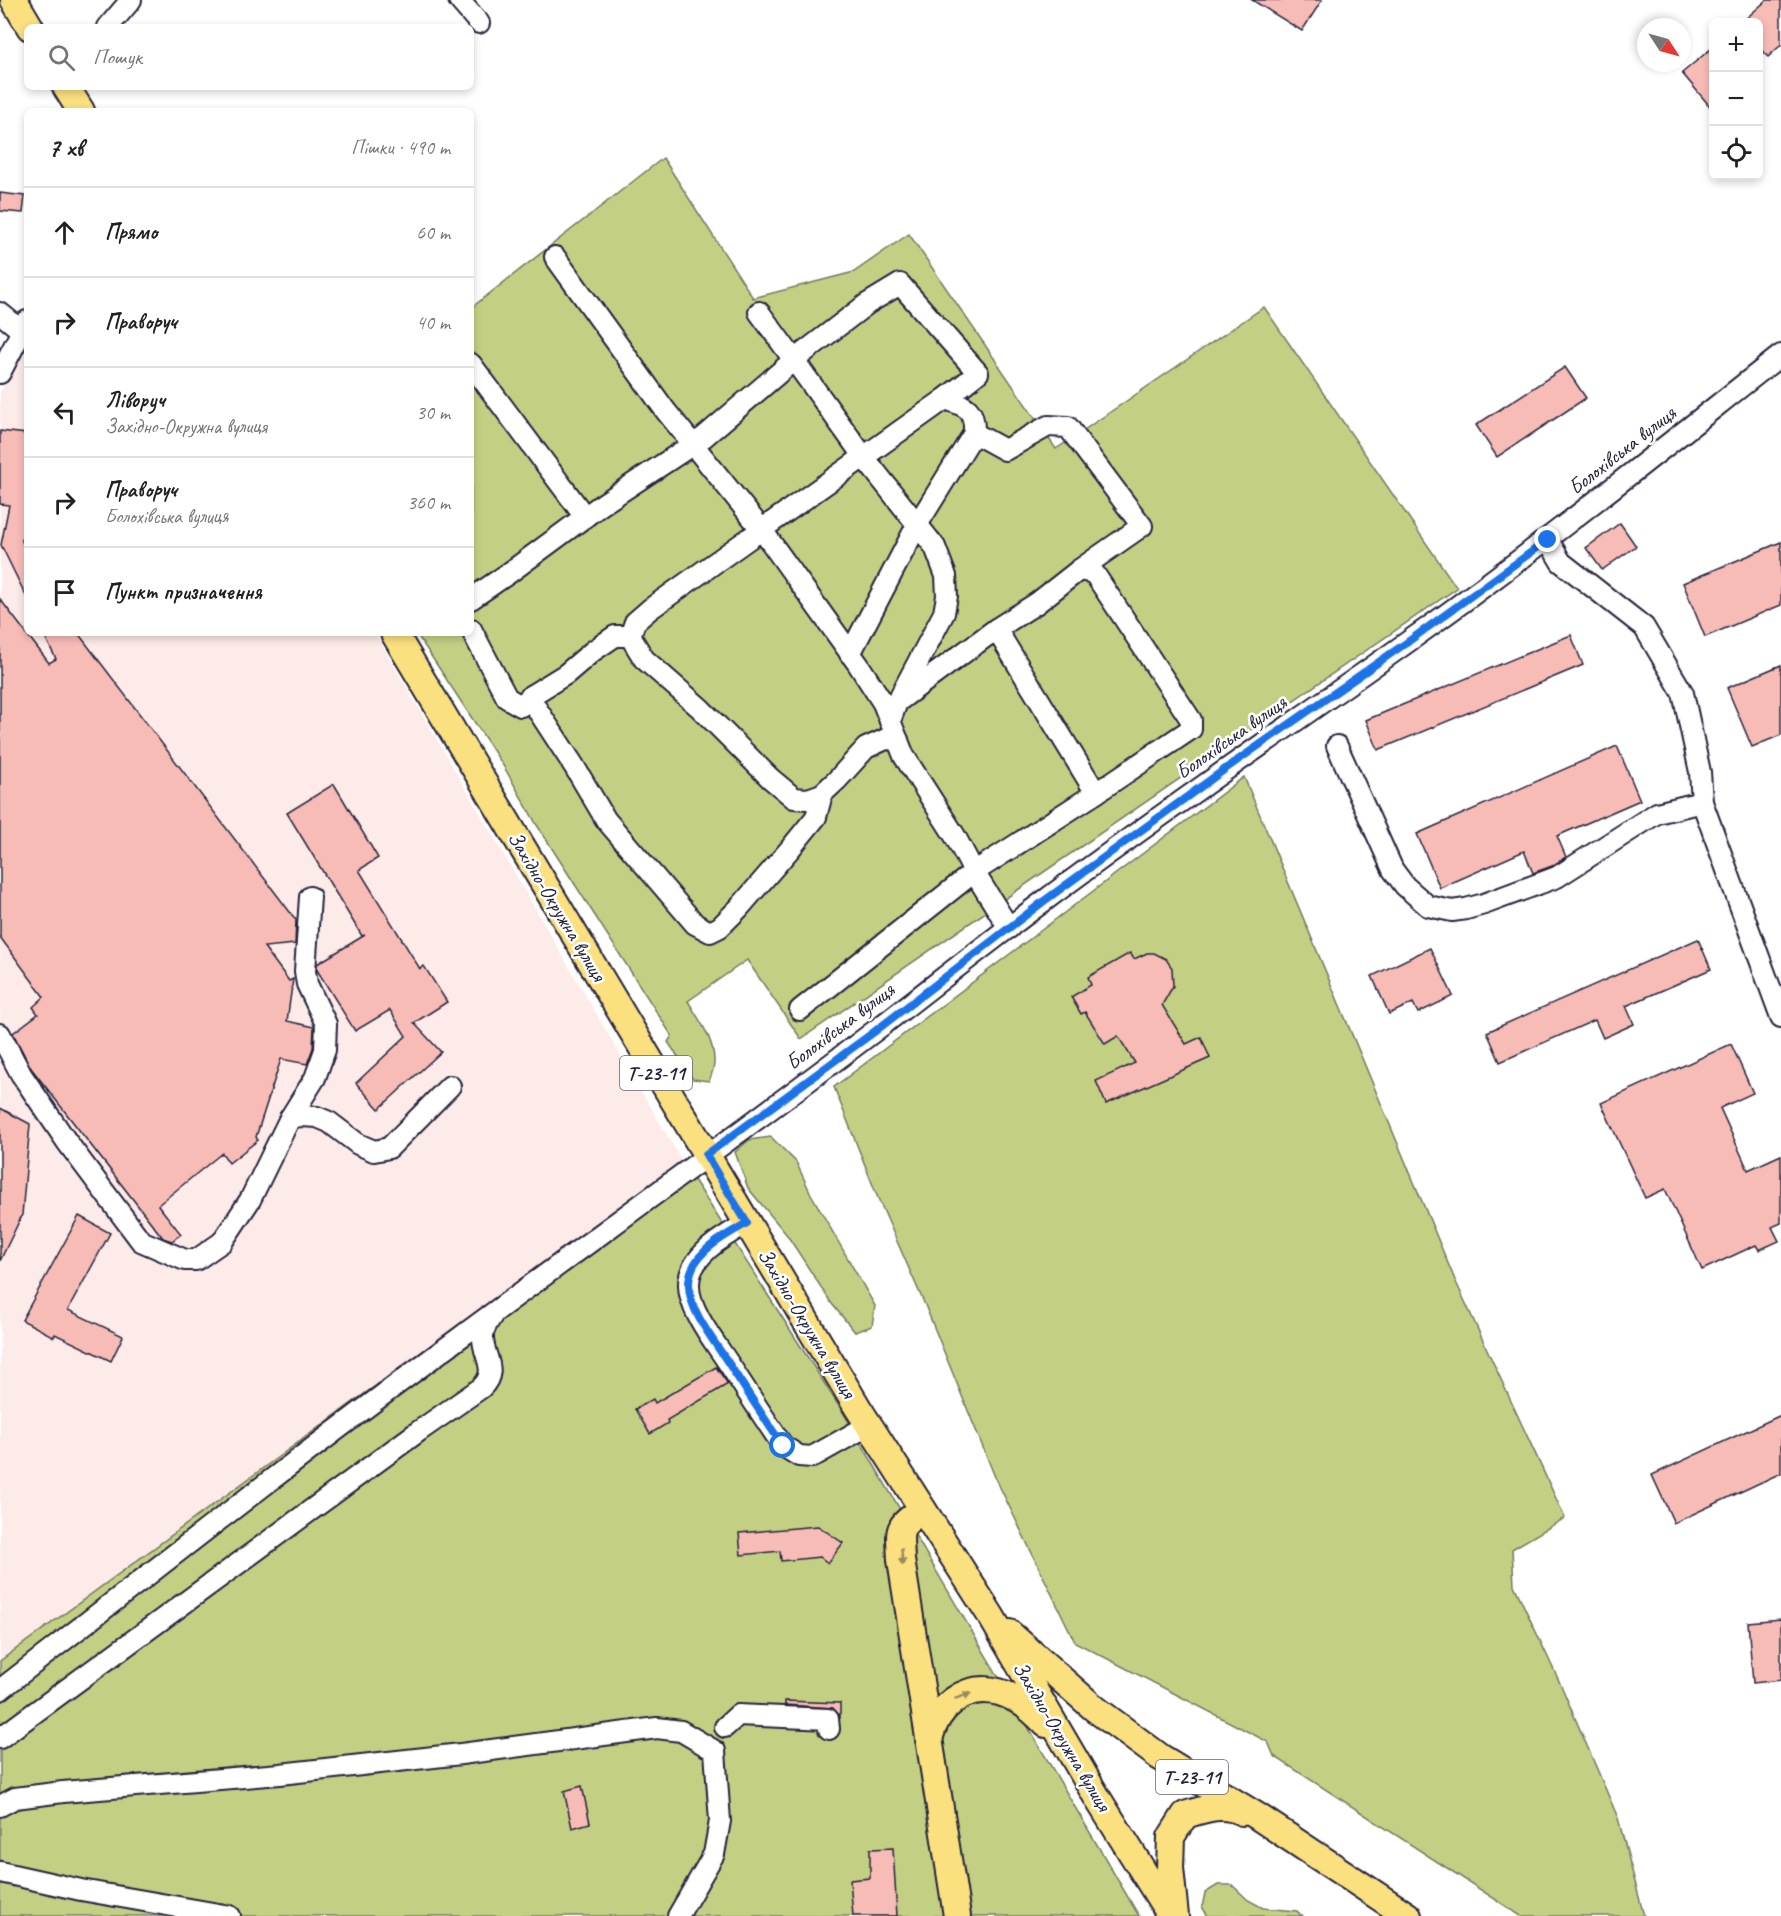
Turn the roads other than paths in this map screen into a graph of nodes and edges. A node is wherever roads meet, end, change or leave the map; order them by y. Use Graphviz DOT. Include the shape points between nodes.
graph roads {
  1 [pos="14,0"];
  2 [pos="131,0"];
  3 [pos="459,0"];
  4 [pos="479,23"];
  5 [pos="28,24"];
  6 [pos="111,24"];
  7 [pos="68,90"];
  8 [pos="79,108"];
  9 [pos="555,257"];
  10 [pos="759,312"];
  11 [pos="0,314"];
  12 [pos="24,326"];
  13 [pos="1781,355"];
  14 [pos="794,360"];
  15 [pos="474,368"];
  16 [pos="0,373"];
  17 [pos="945,399"];
  18 [pos="974,433"];
  19 [pos="693,444"];
  20 [pos="863,456"];
  21 [pos="585,518"];
  22 [pos="916,525"];
  23 [pos="762,530"];
  24 [pos="1548,540"];
  25 [pos="1079,570"];
  26 [pos="474,597"];
  27 [pos="996,629"];
  28 [pos="474,635"];
  29 [pos="396,636"];
  30 [pos="630,636"];
  31 [pos="850,654"];
  32 [pos="532,695"];
  33 [pos="894,712"];
  34 [pos="898,740"];
  35 [pos="1337,746"];
  36 [pos="1096,793"];
  37 [pos="822,794"];
  38 [pos="1702,802"];
  39 [pos="974,872"];
  40 [pos="310,897"];
  41 [pos="1009,928"];
  42 [pos="800,1010"];
  43 [pos="1781,1017"];
  44 [pos="0,1034"];
  45 [pos="450,1086"];
  46 [pos="290,1118"];
  47 [pos="706,1155"];
  48 [pos="747,1223"];
  49 [pos="493,1314"];
  50 [pos="460,1338"];
  51 [pos="484,1344"];
  52 [pos="869,1425"];
  53 [pos="923,1510"];
  54 [pos="991,1616"];
  55 [pos="0,1689"];
  56 [pos="724,1727"];
  57 [pos="829,1728"];
  58 [pos="0,1738"];
  59 [pos="928,1739"];
  60 [pos="1069,1750"];
  61 [pos="0,1806"];
  62 [pos="1277,1829"];
  63 [pos="0,1872"];
  64 [pos="230,1916"];
  65 [pos="678,1916"];
  66 [pos="957,1916"];
  67 [pos="1171,1916"];
  68 [pos="1175,1916"];
  69 [pos="1408,1916"];
  1 -- 5 [label="main road"];
  2 -- 6 [label="street"];
  3 -- 4 [label="street"];
  7 -- 8 [label="main road"];
  9 -- 19 [label="street" via="664,410"];
  10 -- 14 [label="street"];
  11 -- 12 [label="street"];
  12 -- 16 [label="street"];
  13 -- 24 [label="street, Болохівська вулиця"];
  14 -- 17 [label="street" via="900,284 978,373"];
  14 -- 19 [label="street"];
  14 -- 20 [label="street"];
  15 -- 21 [label="street"];
  17 -- 18 [label="street" via="969,409"];
  17 -- 20 [label="street"];
  18 -- 22 [label="street"];
  18 -- 25 [label="street" via="1005,450 1048,426 1068,428 1142,526"];
  19 -- 21 [label="street"];
  19 -- 23 [label="street"];
  20 -- 22 [label="street"];
  20 -- 23 [label="street"];
  21 -- 26 [label="street"];
  22 -- 31 [label="street"];
  22 -- 33 [label="street" via="935,547 946,576 947,596 944,613"];
  23 -- 30 [label="street" via="650,609 635,622"];
  23 -- 31 [label="street"];
  24 -- 38 [label="street" via="1561,562 1644,627 1683,693 1700,772"];
  24 -- 41 [label="street, Болохівська вулиця"];
  25 -- 27 [label="street"];
  25 -- 36 [label="street" via="1094,573 1191,720 1191,729"];
  27 -- 33 [label="street"];
  27 -- 36 [label="street"];
  28 -- 32 [label="street" via="507,698 521,706"];
  29 -- 47 [label="main road, Західно-Окружна вулиця / Т-23-11"];
  30 -- 32 [label="street" via="615,636"];
  30 -- 37 [label="street" via="645,659 794,798"];
  31 -- 33 [label="street" via="883,704"];
  32 -- 37 [label="street" via="533,703 606,820 695,924 710,932 739,908 816,817"];
  33 -- 34 [label="street"];
  34 -- 37 [label="street" via="886,739 866,748"];
  34 -- 39 [label="street"];
  35 -- 38 [label="street" via="1394,870 1418,899 1438,909 1452,911 1484,904 1557,877 1657,813"];
  36 -- 39 [label="street"];
  38 -- 43 [label="street"];
  39 -- 41 [label="street"];
  39 -- 42 [label="street"];
  40 -- 46 [label="street" via="305,971 326,1024 325,1050 315,1078"];
  41 -- 47 [label="street, Болохівська вулиця"];
  44 -- 46 [label="street" via="21,1074 67,1142 141,1241 184,1260 196,1260 222,1242 250,1200"];
  45 -- 46 [label="street" via="389,1148 374,1151 317,1117"];
  47 -- 48 [label="main road, Західно-Окружна вулиця / Т-23-11"];
  47 -- 49 [label="street, Болохівська вулиця"];
  48 -- 52 [label="main road, Західно-Окружна вулиця / Т-23-11"];
  48 -- 52 [label="street" via="718,1239 694,1266 688,1283 698,1314 783,1446 800,1456 812,1457"];
  49 -- 50 [label="street, Болохівська вулиця"];
  49 -- 51 [label="street" via="486,1324"];
  50 -- 51 [label="street"];
  50 -- 55 [label="street, Болохівська вулиця"];
  51 -- 58 [label="street" via="490,1367 489,1378 481,1388"];
  52 -- 53 [label="main road, Західно-Окружна вулиця / Т-23-11"];
  53 -- 54 [label="main road, Західно-Окружна вулиця / Т-23-11"];
  53 -- 59 [label="main road, one-way" via="900,1530"];
  54 -- 60 [label="main road, Західно-Окружна вулиця"];
  54 -- 62 [label="main road, Т-23-11" via="1094,1708 1160,1757"];
  56 -- 57 [label="street" via="738,1715 828,1719"];
  59 -- 60 [label="main road, one-way" via="932,1725 953,1700 986,1690 1021,1702"];
  59 -- 66 [label="main road"];
  60 -- 67 [label="main road, Західно-Окружна вулиця"];
  61 -- 65 [label="street" via="15,1798 63,1792 280,1774 657,1728 681,1731 716,1751 720,1821 714,1854"];
  62 -- 68 [label="main road" via="1236,1808 1215,1806 1185,1815 1172,1837 1170,1868"];
  62 -- 69 [label="main road, Т-23-11"];
  63 -- 64 [label="street"];
}
